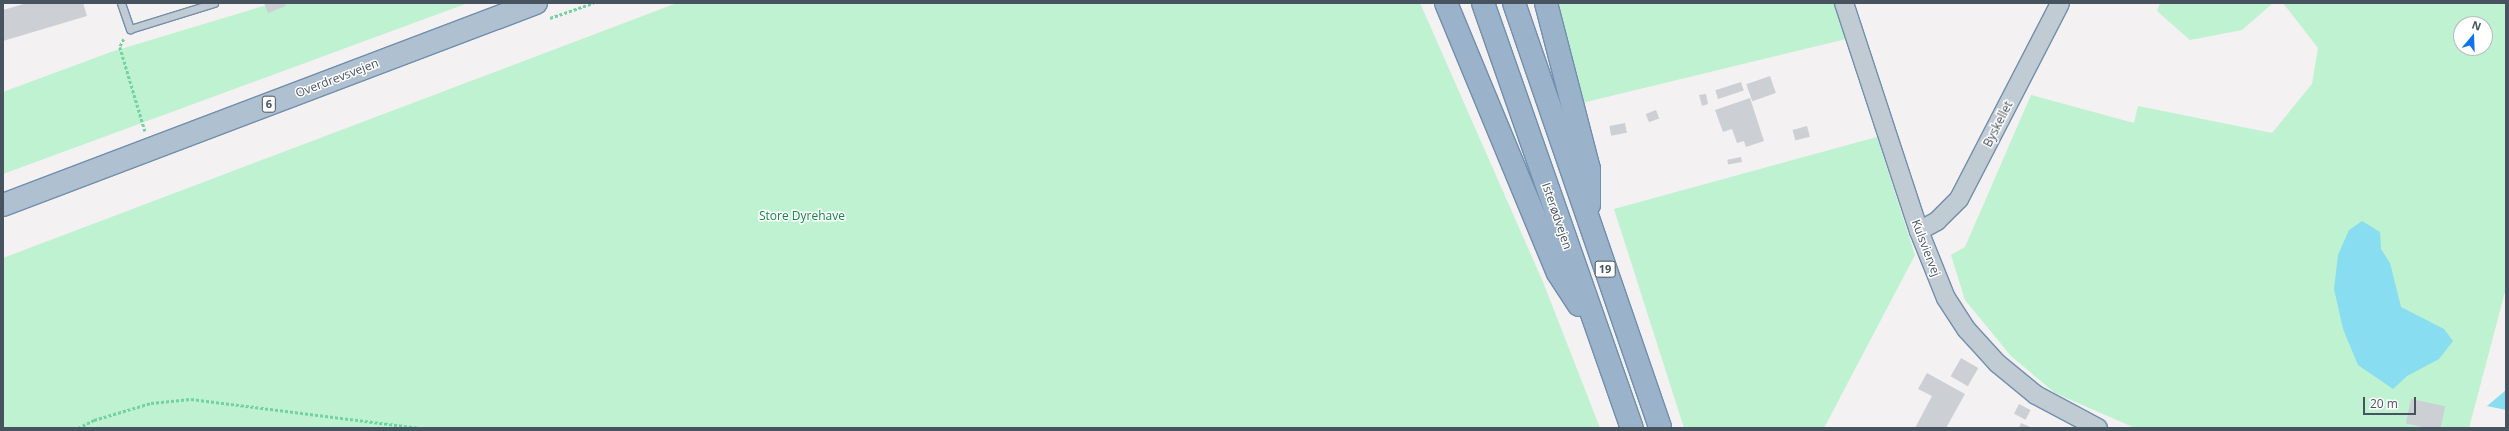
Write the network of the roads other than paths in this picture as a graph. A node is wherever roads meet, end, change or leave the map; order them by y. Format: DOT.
graph roads {
  1 [pos="121,3"];
  2 [pos="214,3"];
  3 [pos="536,3"];
  4 [pos="1446,3"];
  5 [pos="1483,3"];
  6 [pos="1514,3"];
  7 [pos="1546,3"];
  8 [pos="1844,3"];
  9 [pos="2060,3"];
  10 [pos="3,205"];
  11 [pos="1590,226"];
  12 [pos="1919,231"];
  13 [pos="1598,335"];
  14 [pos="1632,428"];
  15 [pos="1660,428"];
  16 [pos="2098,428"];
  1 -- 2 [label="lane"];
  3 -- 10 [label="main road, Overdrevsvejen / 6"];
  4 -- 13 [label="highway"];
  5 -- 13 [label="highway, Isterødvejen / 19"];
  6 -- 11 [label="highway, 19"];
  7 -- 11 [label="highway"];
  8 -- 12 [label="street, Kulsviervej"];
  9 -- 12 [label="street, Byskellet"];
  11 -- 15 [label="highway, 19"];
  12 -- 16 [label="street, Kulsviervej"];
  13 -- 14 [label="highway, Isterødvejen / 19"];
}
